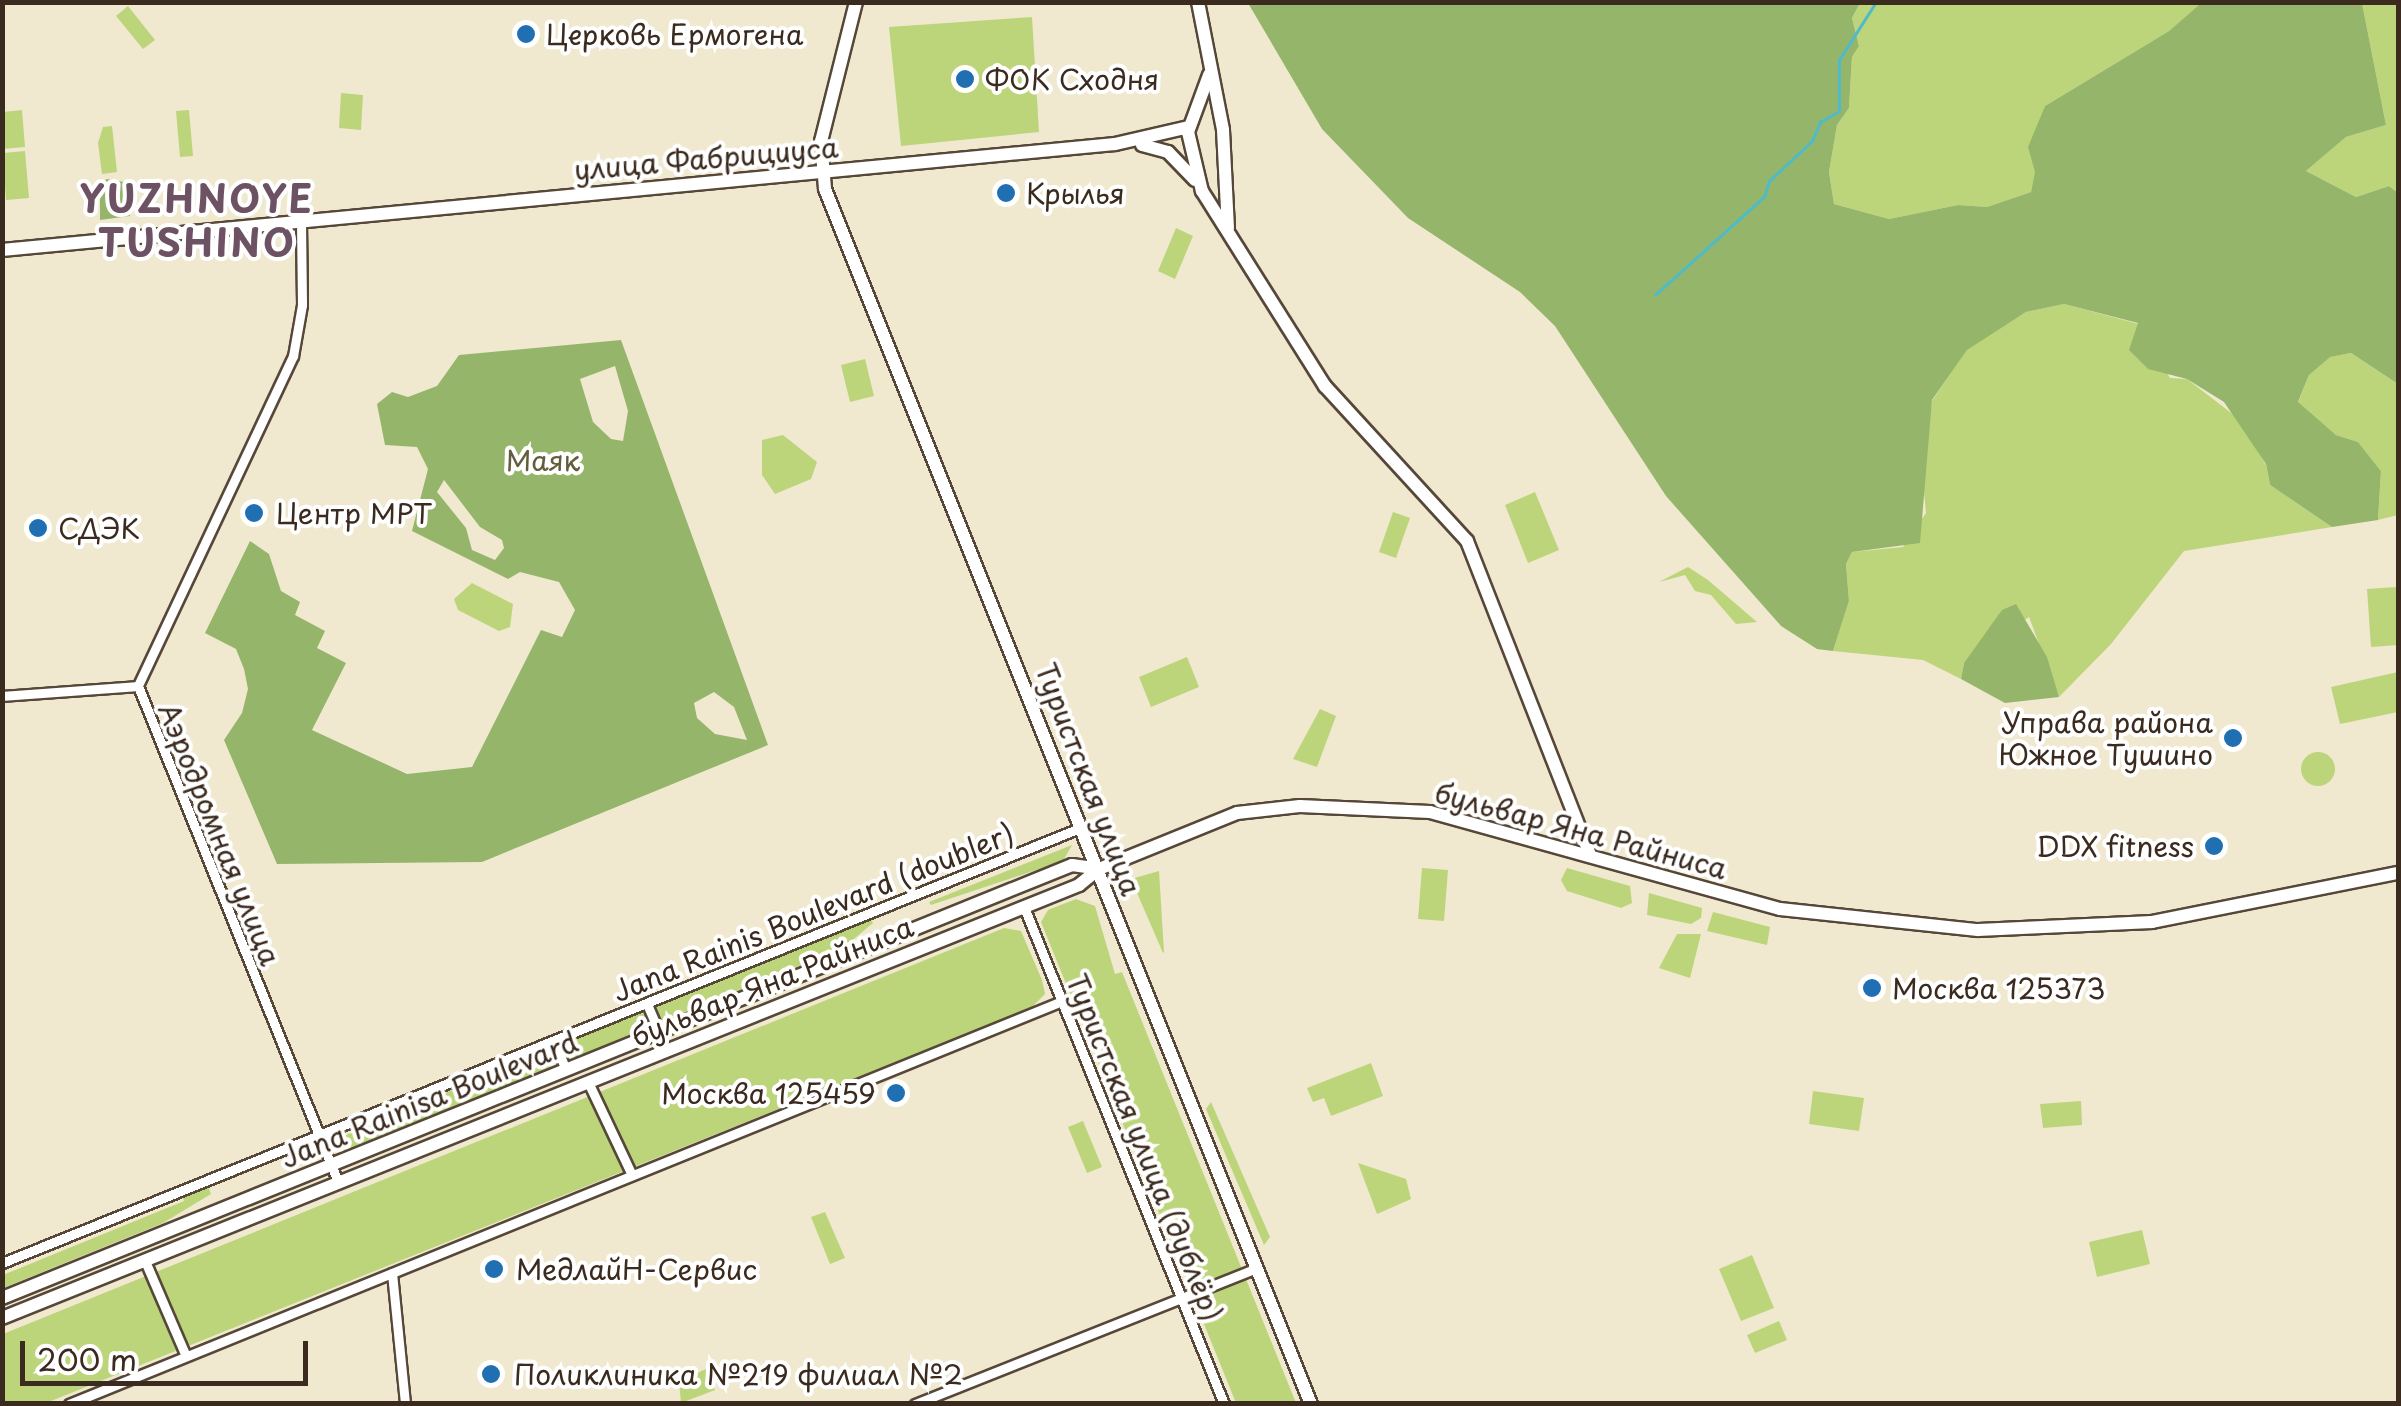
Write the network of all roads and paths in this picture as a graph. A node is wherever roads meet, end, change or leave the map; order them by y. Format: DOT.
graph roads {
  1 [pos="856,2"];
  2 [pos="1198,2"];
  3 [pos="1209,74"];
  4 [pos="1219,121"];
  5 [pos="1192,133"];
  6 [pos="1115,144"];
  7 [pos="1142,144"];
  8 [pos="1220,145"];
  9 [pos="821,172"];
  10 [pos="1202,191"];
  11 [pos="300,222"];
  12 [pos="1228,230"];
  13 [pos="2,250"];
  14 [pos="138,686"];
  15 [pos="2,696"];
  16 [pos="1084,826"];
  17 [pos="1590,855"];
  18 [pos="1098,868"];
  19 [pos="2398,873"];
  20 [pos="1024,906"];
  21 [pos="1062,1001"];
  22 [pos="647,1004"];
  23 [pos="659,1032"];
  24 [pos="554,1043"];
  25 [pos="566,1070"];
  26 [pos="588,1082"];
  27 [pos="318,1135"];
  28 [pos="331,1166"];
  29 [pos="632,1175"];
  30 [pos="338,1182"];
  31 [pos="145,1260"];
  32 [pos="2,1263"];
  33 [pos="1256,1268"];
  34 [pos="392,1272"];
  35 [pos="1182,1297"];
  36 [pos="2,1298"];
  37 [pos="2,1318"];
  38 [pos="186,1356"];
  39 [pos="69,1404"];
  40 [pos="405,1404"];
  41 [pos="915,1404"];
  42 [pos="1224,1404"];
  43 [pos="1311,1404"];
  1 -- 9 [label="main road"];
  2 -- 3 [label="main road"];
  3 -- 4 [label="main road"];
  3 -- 5 [label="main road"];
  4 -- 5 [label="main road"];
  4 -- 8 [label="main road"];
  5 -- 6 [label="main road, улица Фабрициуса"];
  5 -- 7 [label="main road, улица Фабрициуса"];
  5 -- 8 [label="main road"];
  5 -- 10 [label="main road"];
  6 -- 7 [label="main road, улица Фабрициуса"];
  6 -- 9 [label="main road, улица Фабрициуса"];
  7 -- 10 [label="main road"];
  8 -- 12 [label="main road"];
  9 -- 11 [label="main road, улица Фабрициуса"];
  9 -- 16 [label="main road, Туристская улица"];
  10 -- 12 [label="main road"];
  11 -- 13 [label="main road, улица Фабрициуса"];
  11 -- 14 [label="street, Аэродромная улица"];
  12 -- 17 [label="main road"];
  14 -- 15 [label="street"];
  14 -- 27 [label="street, Аэродромная улица"];
  16 -- 18 [label="main road, Туристская улица"];
  16 -- 22 [label="street, Jana Rainis Boulevard (doubler)"];
  17 -- 18 [label="main road, бульвар Яна Райниса"];
  17 -- 19 [label="main road, бульвар Яна Райниса"];
  18 -- 20 [label="main road, бульвар Яна Райниса"];
  18 -- 23 [label="main road, Jana Rainisa Boulevard"];
  18 -- 33 [label="main road, Туристская улица"];
  20 -- 21 [label="street, Туристская улица (дублёр)"];
  20 -- 26 [label="main road, бульвар Яна Райниса"];
  21 -- 29 [label="street"];
  21 -- 35 [label="street, Туристская улица (дублёр)"];
  22 -- 23 [label="street"];
  22 -- 24 [label="street, Jana Rainis Boulevard (doubler)"];
  23 -- 25 [label="main road, Jana Rainisa Boulevard"];
  24 -- 25 [label="street"];
  24 -- 27 [label="street, Jana Rainis Boulevard (doubler)"];
  25 -- 28 [label="main road, Jana Rainisa Boulevard"];
  26 -- 29 [label="street"];
  26 -- 30 [label="main road, бульвар Яна Райниса"];
  27 -- 28 [label="street, Аэродромная улица"];
  27 -- 32 [label="street, Jana Rainis Boulevard (doubler)"];
  28 -- 30 [label="street, Аэродромная улица"];
  28 -- 36 [label="main road, Jana Rainisa Boulevard"];
  29 -- 34 [label="street"];
  30 -- 31 [label="main road, бульвар Яна Райниса"];
  31 -- 37 [label="main road, бульвар Яна Райниса"];
  31 -- 38 [label="street"];
  33 -- 35 [label="street"];
  33 -- 43 [label="main road, Туристская улица"];
  34 -- 38 [label="street"];
  34 -- 40 [label="street"];
  35 -- 41 [label="street"];
  35 -- 42 [label="street, Туристская улица (дублёр)"];
  38 -- 39 [label="street"];
}
